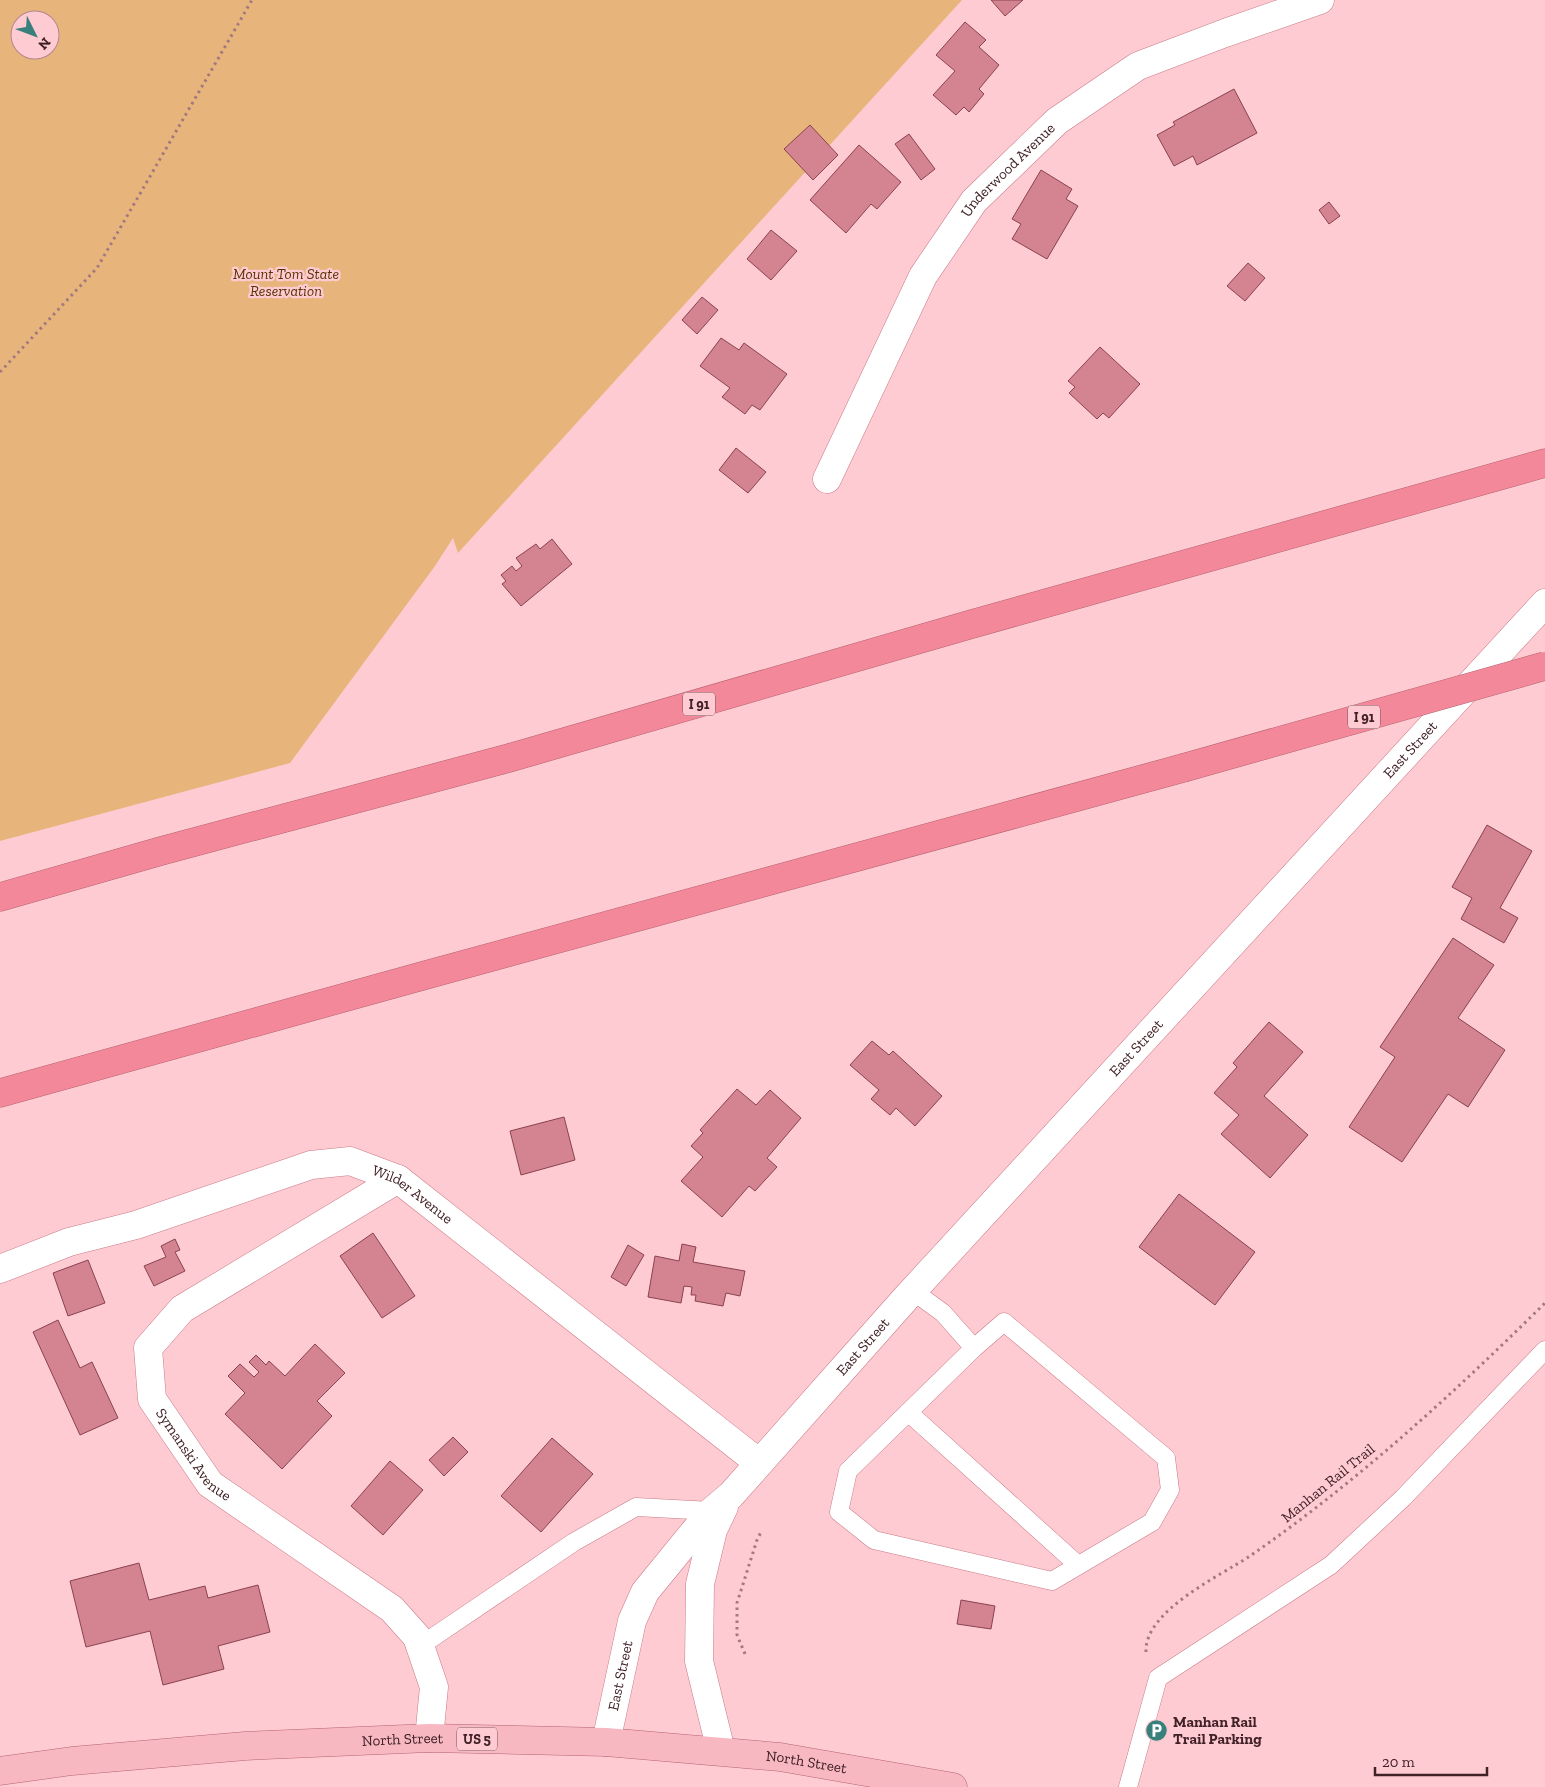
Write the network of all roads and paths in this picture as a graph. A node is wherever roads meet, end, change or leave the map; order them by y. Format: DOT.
graph roads {
  1 [pos="252,0"];
  2 [pos="1320,0"];
  3 [pos="0,372"];
  4 [pos="1545,463"];
  5 [pos="828,479"];
  6 [pos="1545,603"];
  7 [pos="1545,666"];
  8 [pos="0,897"];
  9 [pos="0,1093"];
  10 [pos="398,1179"];
  11 [pos="0,1270"];
  12 [pos="913,1291"];
  13 [pos="1545,1303"];
  14 [pos="974,1348"];
  15 [pos="1545,1350"];
  16 [pos="908,1412"];
  17 [pos="759,1462"];
  18 [pos="721,1503"];
  19 [pos="762,1530"];
  20 [pos="1078,1565"];
  21 [pos="420,1646"];
  22 [pos="745,1654"];
  23 [pos="1158,1678"];
  24 [pos="429,1738"];
  25 [pos="606,1742"];
  26 [pos="721,1752"];
  27 [pos="0,1771"];
  28 [pos="953,1787"];
  29 [pos="1128,1787"];
  1 -- 3 [label="path"];
  2 -- 5 [label="street, Underwood Avenue"];
  4 -- 8 [label="highway, I 91"];
  6 -- 12 [label="street, East Street"];
  7 -- 9 [label="highway, I 91, bridge"];
  10 -- 11 [label="street, Wilder Avenue"];
  10 -- 17 [label="street, Wilder Avenue"];
  10 -- 21 [label="street, Symanski Avenue"];
  12 -- 14 [label="lane"];
  12 -- 17 [label="street, East Street"];
  13 -- 23 [label="path, Manhan Rail Trail"];
  14 -- 16 [label="lane"];
  14 -- 20 [label="lane"];
  15 -- 23 [label="lane"];
  16 -- 20 [label="lane"];
  16 -- 20 [label="lane"];
  17 -- 18 [label="street, East Street"];
  18 -- 21 [label="lane"];
  18 -- 25 [label="street, East Street"];
  18 -- 26 [label="street, East Street"];
  19 -- 22 [label="path"];
  21 -- 24 [label="street, Symanski Avenue"];
  23 -- 29 [label="lane"];
  24 -- 25 [label="main road, North Street / US 5"];
  24 -- 27 [label="main road, North Street / US 5"];
  25 -- 26 [label="main road, North Street / US 5"];
  26 -- 28 [label="main road, North Street / US 5"];
}
